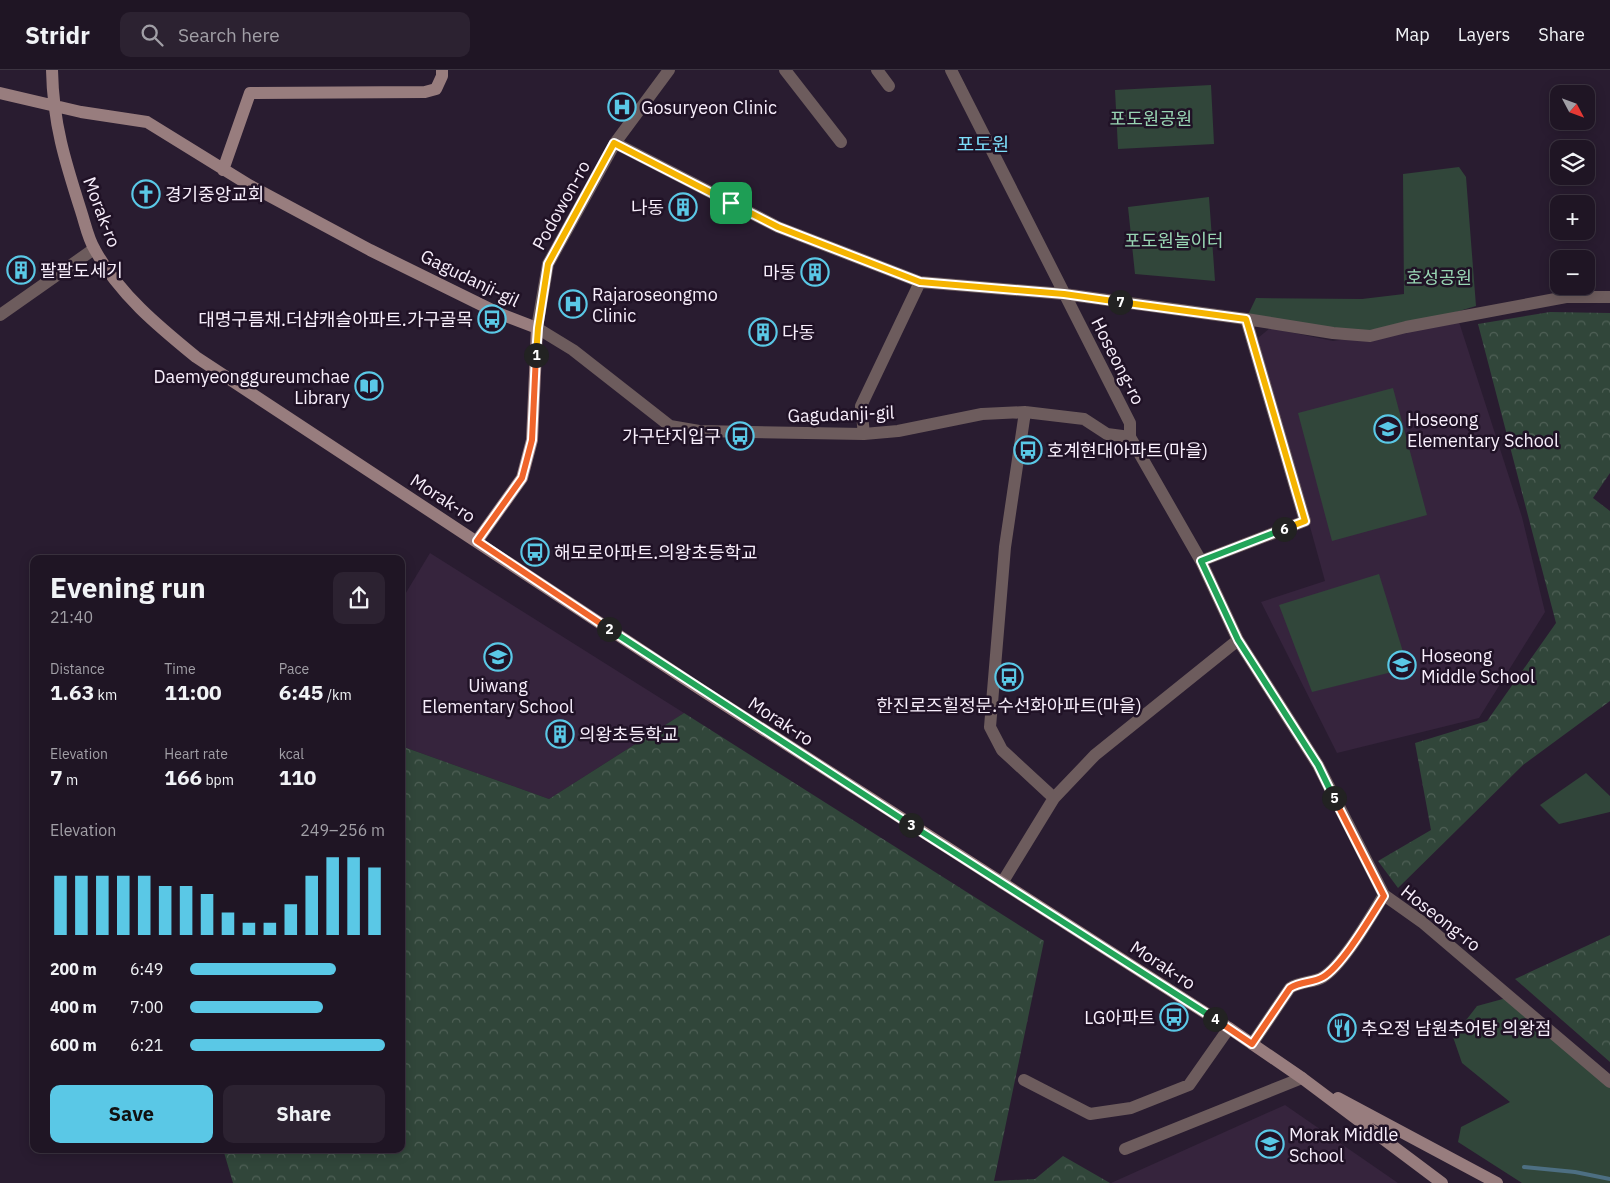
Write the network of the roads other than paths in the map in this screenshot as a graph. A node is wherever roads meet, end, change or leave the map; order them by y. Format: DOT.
graph roads {
  1 [pos="52,70"];
  2 [pos="442,70"];
  3 [pos="669,70"];
  4 [pos="785,70"];
  5 [pos="877,70"];
  6 [pos="950,70"];
  7 [pos="889,86"];
  8 [pos="0,93"];
  9 [pos="53,106"];
  10 [pos="841,142"];
  11 [pos="614,143"];
  12 [pos="223,170"];
  13 [pos="94,249"];
  14 [pos="920,282"];
  15 [pos="1064,294"];
  16 [pos="1610,297"];
  17 [pos="0,315"];
  18 [pos="1246,319"];
  19 [pos="538,328"];
  20 [pos="1025,412"];
  21 [pos="864,434"];
  22 [pos="1130,437"];
  23 [pos="477,541"];
  24 [pos="1201,561"];
  25 [pos="1238,640"];
  26 [pos="1054,798"];
  27 [pos="1002,883"];
  28 [pos="1384,896"];
  29 [pos="1229,1028"];
  30 [pos="1252,1044"];
  31 [pos="1302,1078"];
  32 [pos="1024,1080"];
  33 [pos="1610,1082"];
  34 [pos="1125,1150"];
  35 [pos="1442,1183"];
  36 [pos="1497,1183"];
  1 -- 9 [label="street, Morak-ro"];
  2 -- 12 [label="street"];
  3 -- 11 [label="street, Podowon-ro"];
  4 -- 10 [label="street"];
  5 -- 7 [label="street"];
  6 -- 15 [label="street, Hoseong-ro"];
  8 -- 9 [label="street, Gagudanji-gil"];
  9 -- 12 [label="street, Gagudanji-gil"];
  9 -- 13 [label="street, Morak-ro"];
  11 -- 14 [label="street"];
  11 -- 19 [label="street, Podowon-ro"];
  12 -- 19 [label="street, Gagudanji-gil"];
  13 -- 17 [label="street"];
  13 -- 23 [label="street, Morak-ro"];
  14 -- 15 [label="street"];
  14 -- 21 [label="street"];
  15 -- 18 [label="street"];
  15 -- 22 [label="street, Hoseong-ro"];
  16 -- 18 [label="street"];
  18 -- 24 [label="street"];
  19 -- 21 [label="street, Gagudanji-gil"];
  19 -- 23 [label="street, Podowon-ro"];
  20 -- 21 [label="street, Gagudanji-gil"];
  20 -- 22 [label="street, Gagudanji-gil"];
  20 -- 26 [label="street"];
  22 -- 24 [label="street, Hoseong-ro"];
  23 -- 27 [label="street, Morak-ro"];
  24 -- 25 [label="street, Hoseong-ro"];
  25 -- 26 [label="street"];
  25 -- 28 [label="street, Hoseong-ro"];
  26 -- 27 [label="street"];
  27 -- 29 [label="street, Morak-ro"];
  28 -- 30 [label="street"];
  28 -- 33 [label="street, Hoseong-ro"];
  29 -- 30 [label="street, Morak-ro"];
  29 -- 32 [label="street"];
  30 -- 31 [label="street, Morak-ro"];
  31 -- 34 [label="street"];
  31 -- 35 [label="street, Morak-ro"];
  31 -- 36 [label="street, Morak-ro"];
}
